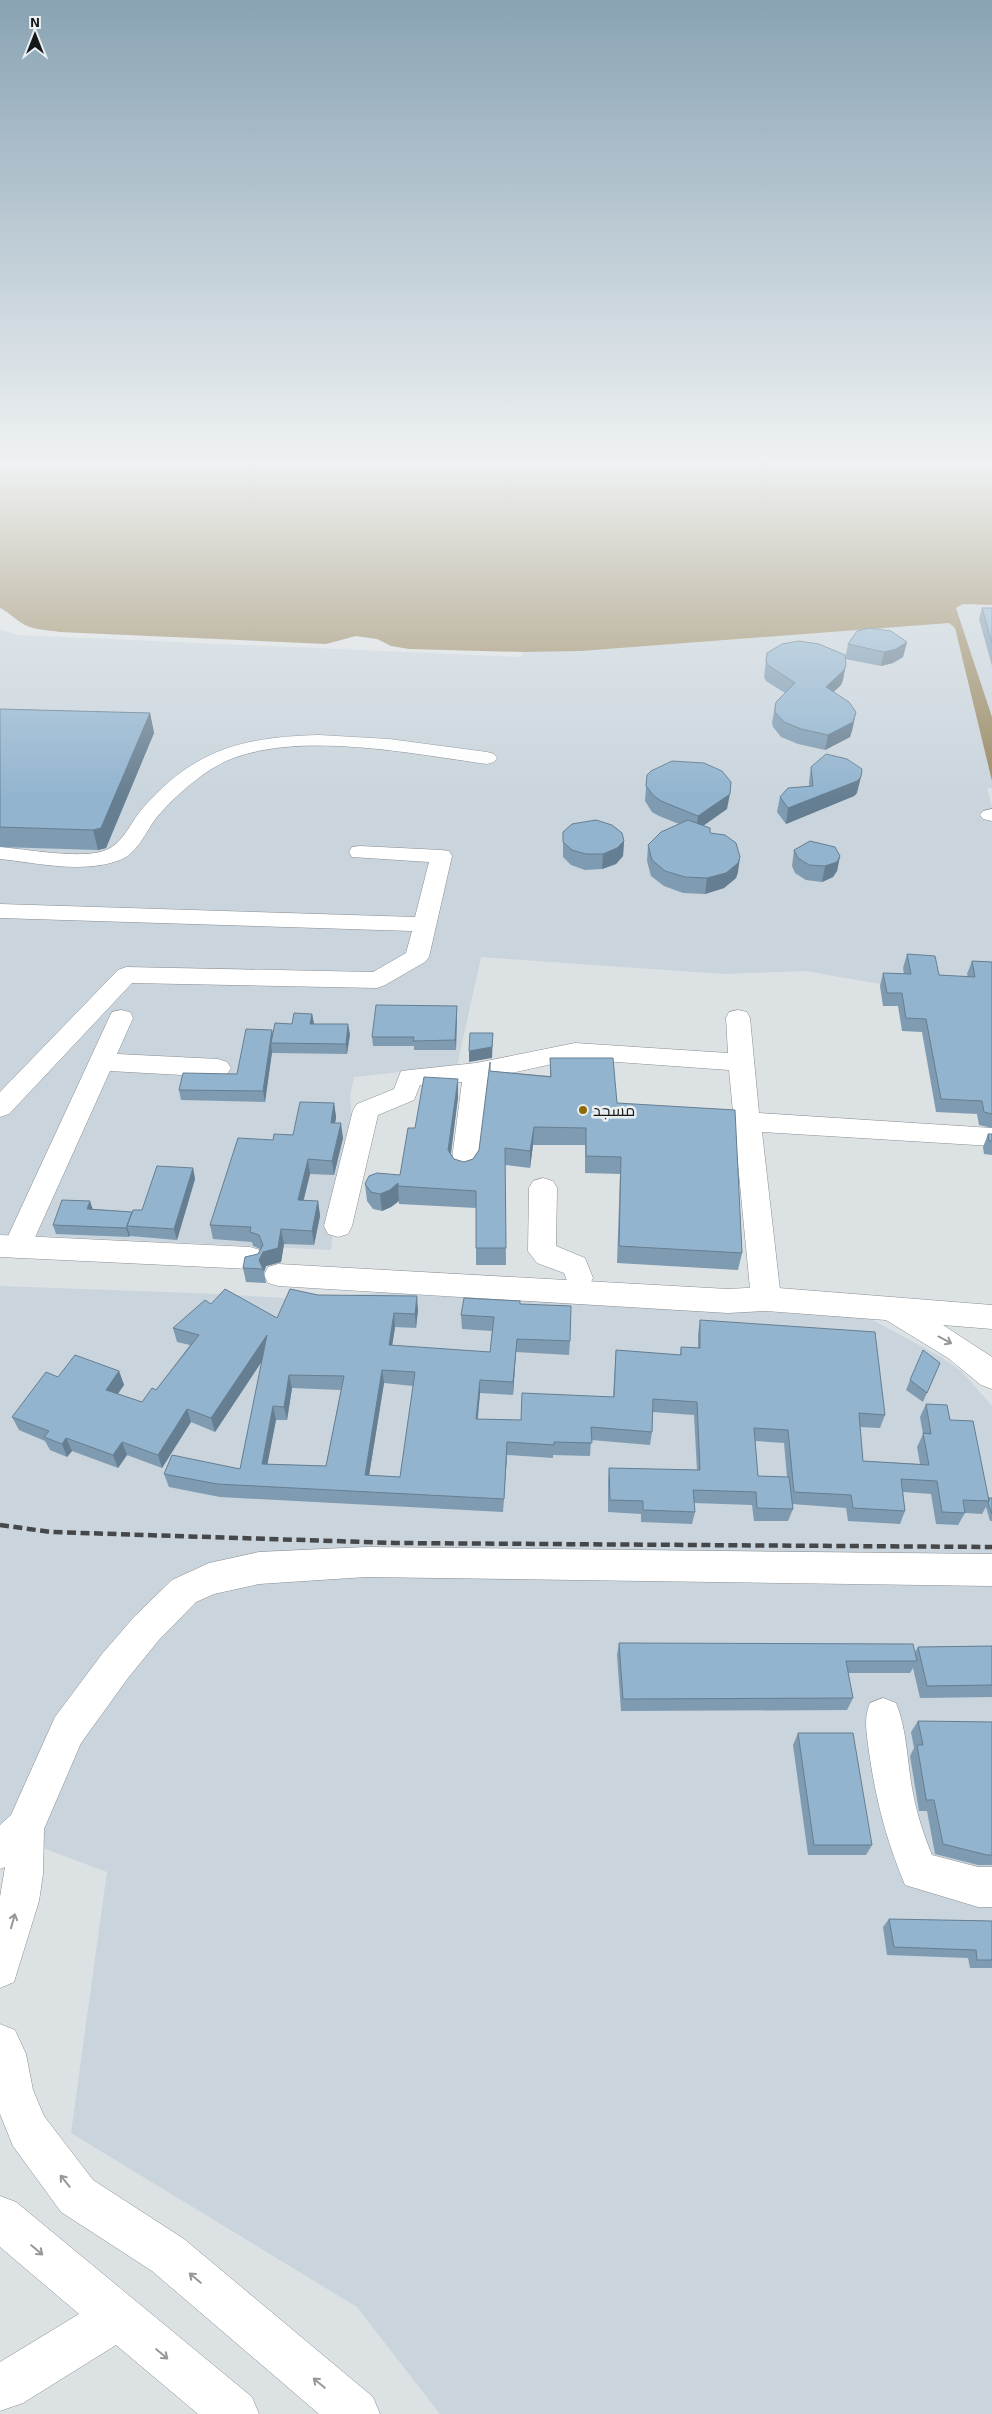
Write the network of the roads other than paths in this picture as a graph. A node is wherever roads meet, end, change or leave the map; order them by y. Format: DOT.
graph roads {
  1 [pos="487,758"];
  2 [pos="360,852"];
  3 [pos="0,853"];
  4 [pos="0,911"];
  5 [pos="425,924"];
  6 [pos="121,1018"];
  7 [pos="738,1018"];
  8 [pos="102,1062"];
  9 [pos="741,1062"];
  10 [pos="218,1068"];
  11 [pos="476,1072"];
  12 [pos="0,1108"];
  13 [pos="747,1122"];
  14 [pos="992,1137"];
  15 [pos="464,1167"];
  16 [pos="543,1188"];
  17 [pos="338,1226"];
  18 [pos="6,1253"];
  19 [pos="249,1266"];
  20 [pos="280,1267"];
  21 [pos="579,1278"];
  22 [pos="466,1279"];
  23 [pos="763,1299"];
  24 [pos="887,1309"];
  25 [pos="985,1317"];
  26 [pos="992,1366"];
  27 [pos="992,1376"];
  28 [pos="992,1570"];
  29 [pos="883,1716"];
  30 [pos="13,1840"];
  31 [pos="992,1886"];
  32 [pos="0,1968"];
  33 [pos="0,2045"];
  34 [pos="0,2218"];
  35 [pos="118,2317"];
  36 [pos="0,2386"];
  37 [pos="235,2414"];
  38 [pos="356,2414"];
  1 -- 3 [label="street"];
  2 -- 5 [label="street"];
  4 -- 5 [label="street"];
  5 -- 12 [label="street"];
  6 -- 8 [label="street"];
  7 -- 9 [label="street"];
  8 -- 10 [label="street"];
  8 -- 18 [label="street"];
  9 -- 11 [label="street"];
  9 -- 13 [label="street"];
  11 -- 15 [label="street"];
  11 -- 17 [label="street"];
  13 -- 14 [label="street"];
  13 -- 23 [label="street"];
  16 -- 21 [label="street"];
  18 -- 19 [label="street"];
  20 -- 22 [label="street"];
  21 -- 22 [label="street"];
  21 -- 23 [label="street"];
  22 -- 23 [label="street"];
  23 -- 24 [label="street"];
  24 -- 25 [label="street"];
  24 -- 27 [label="street, one-way"];
  25 -- 26 [label="street"];
  28 -- 30 [label="street"];
  29 -- 31 [label="street"];
  32 -- 30 [label="street, one-way"];
  38 -- 33 [label="street, one-way"];
  34 -- 35 [label="street, one-way"];
  35 -- 36 [label="street"];
  35 -- 37 [label="street, one-way"];
}
